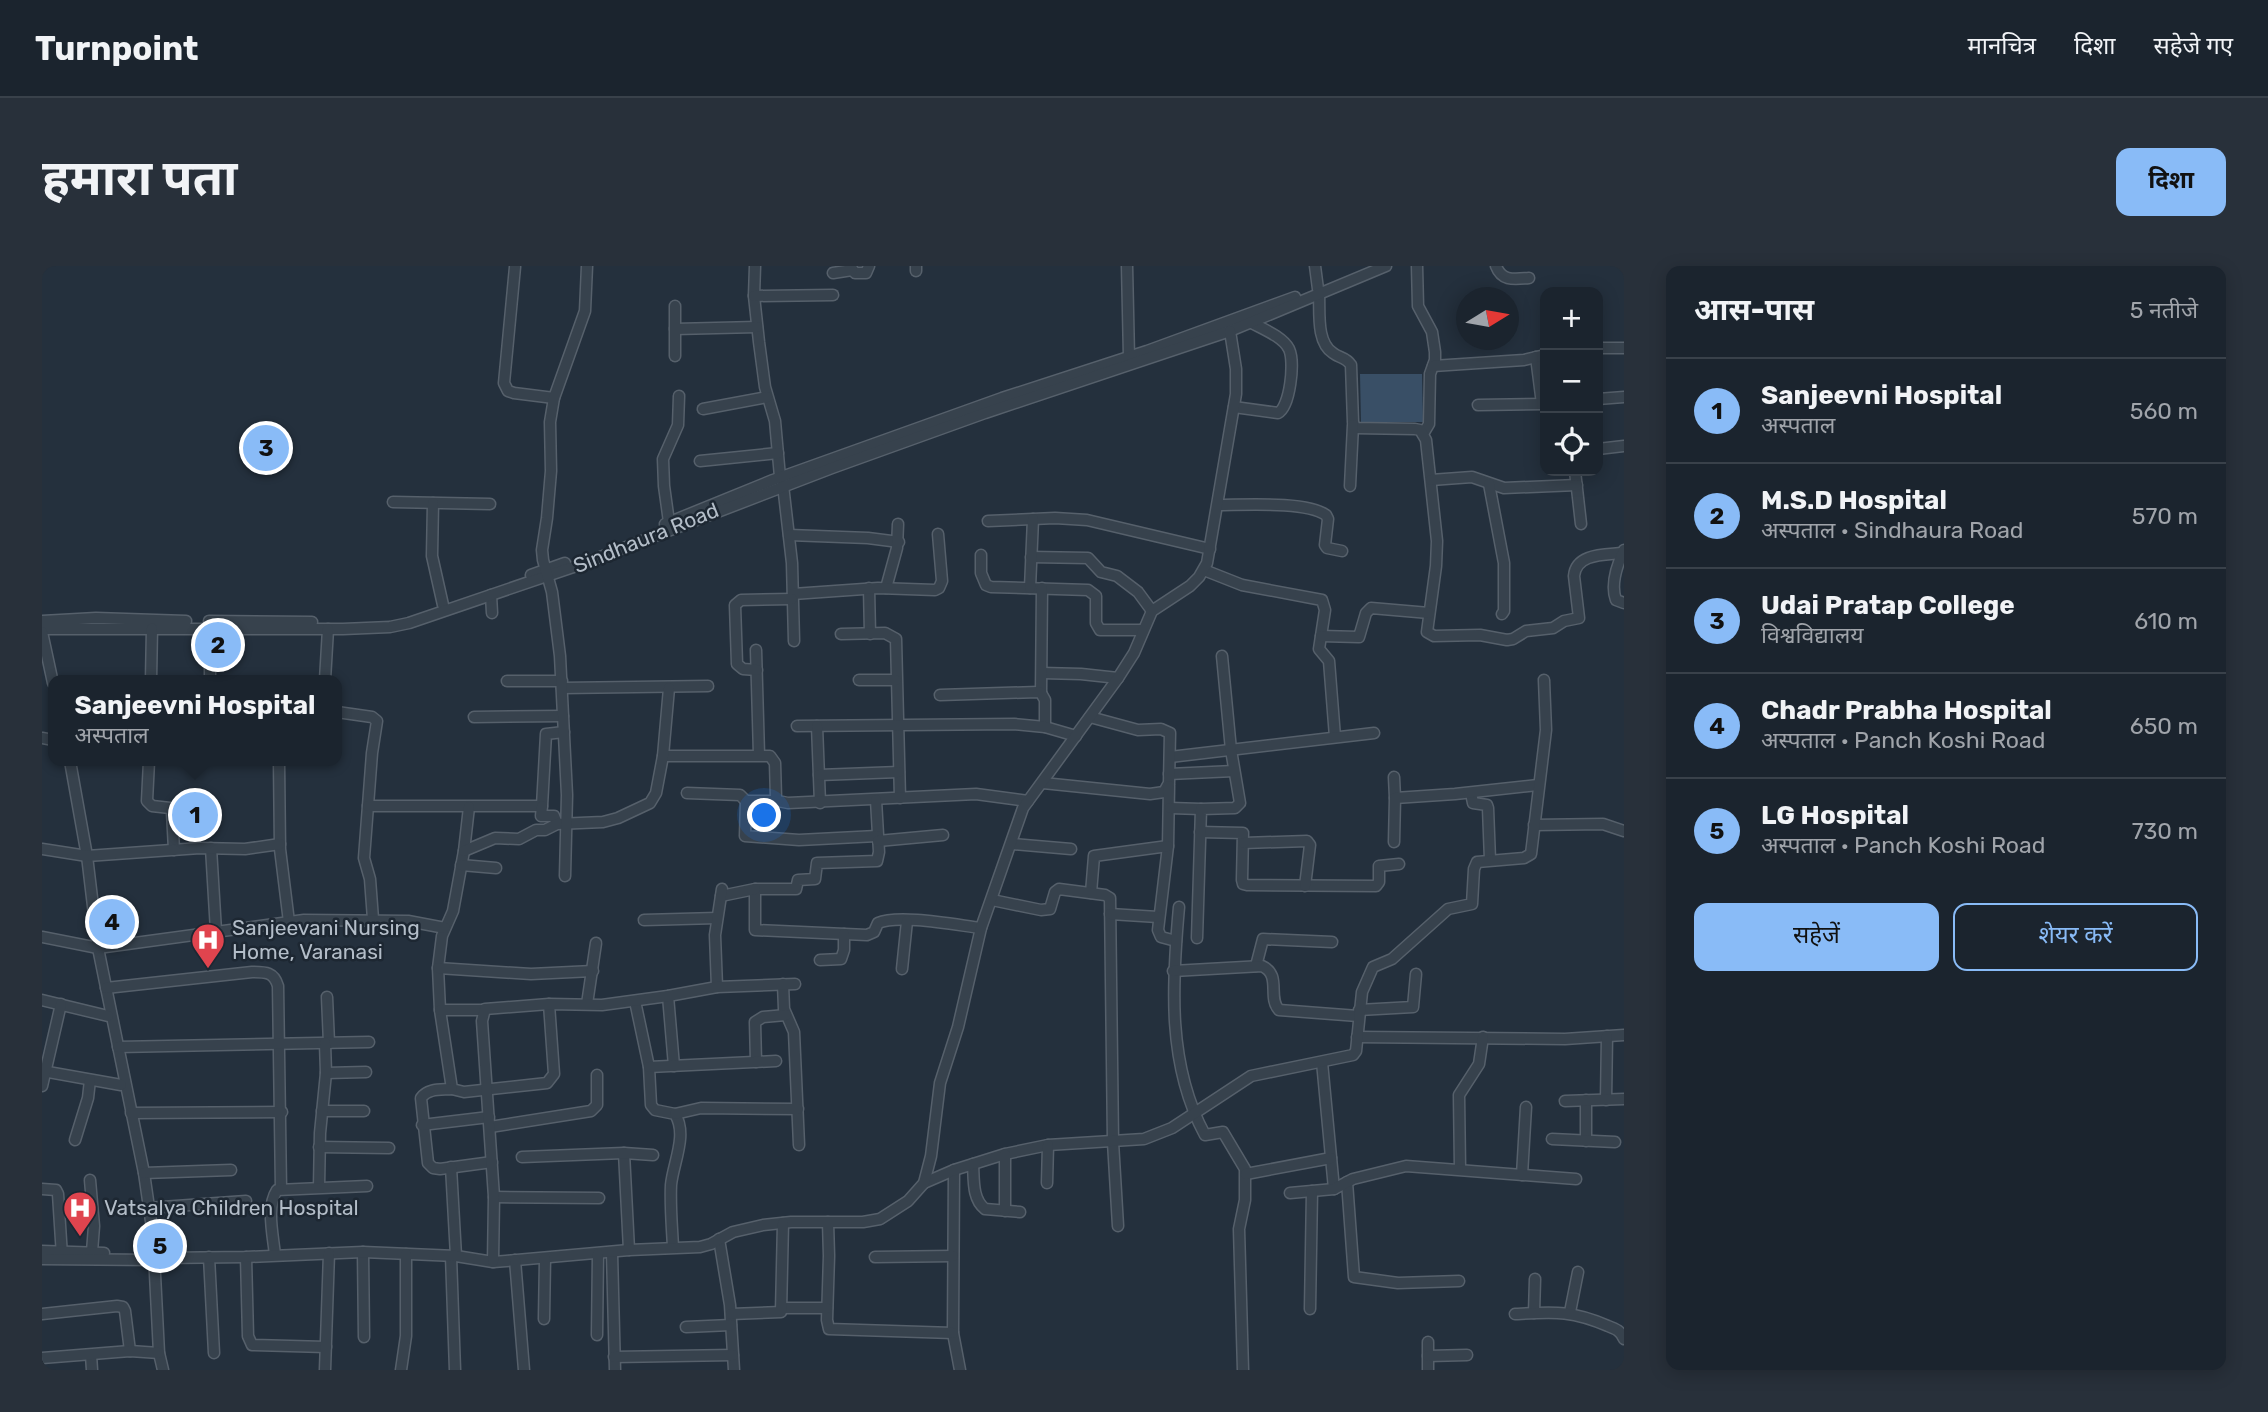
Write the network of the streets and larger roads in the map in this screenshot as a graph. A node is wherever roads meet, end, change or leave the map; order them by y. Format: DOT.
graph roads {
  1 [pos="587,266"];
  2 [pos="755,266"];
  3 [pos="869,266"];
  4 [pos="1127,266"];
  5 [pos="1315,266"];
  6 [pos="1369,266"];
  7 [pos="1386,266"];
  8 [pos="1417,266"];
  9 [pos="1496,266"];
  10 [pos="515,267"];
  11 [pos="851,268"];
  12 [pos="833,272"];
  13 [pos="1529,278"];
  14 [pos="1319,291"];
  15 [pos="833,295"];
  16 [pos="754,296"];
  17 [pos="675,306"];
  18 [pos="1252,323"];
  19 [pos="757,327"];
  20 [pos="675,329"];
  21 [pos="1230,331"];
  22 [pos="1603,348"];
  23 [pos="1624,348"];
  24 [pos="675,356"];
  25 [pos="1540,356"];
  26 [pos="1129,357"];
  27 [pos="1433,366"];
  28 [pos="679,396"];
  29 [pos="767,397"];
  30 [pos="1624,397"];
  31 [pos="554,398"];
  32 [pos="1603,399"];
  33 [pos="1540,404"];
  34 [pos="1478,405"];
  35 [pos="1234,407"];
  36 [pos="703,409"];
  37 [pos="1353,425"];
  38 [pos="1423,434"];
  39 [pos="1624,446"];
  40 [pos="1603,448"];
  41 [pos="778,453"];
  42 [pos="699,461"];
  43 [pos="1576,476"];
  44 [pos="1431,480"];
  45 [pos="782,481"];
  46 [pos="1489,484"];
  47 [pos="1577,485"];
  48 [pos="1350,486"];
  49 [pos="393,502"];
  50 [pos="433,503"];
  51 [pos="490,505"];
  52 [pos="1218,505"];
  53 [pos="1033,519"];
  54 [pos="988,521"];
  55 [pos="669,522"];
  56 [pos="898,524"];
  57 [pos="1581,524"];
  58 [pos="938,534"];
  59 [pos="789,535"];
  60 [pos="899,542"];
  61 [pos="1210,550"];
  62 [pos="1342,551"];
  63 [pos="1623,552"];
  64 [pos="981,555"];
  65 [pos="1031,557"];
  66 [pos="1203,570"];
  67 [pos="546,573"];
  68 [pos="869,588"];
  69 [pos="886,588"];
  70 [pos="1036,588"];
  71 [pos="491,595"];
  72 [pos="792,597"];
  73 [pos="1624,603"];
  74 [pos="443,605"];
  75 [pos="1152,611"];
  76 [pos="1429,613"];
  77 [pos="492,614"];
  78 [pos="1502,614"];
  79 [pos="42,621"];
  80 [pos="152,628"];
  81 [pos="209,628"];
  82 [pos="328,629"];
  83 [pos="42,630"];
  84 [pos="1143,630"];
  85 [pos="841,634"];
  86 [pos="870,634"];
  87 [pos="1321,636"];
  88 [pos="793,641"];
  89 [pos="756,650"];
  90 [pos="1222,656"];
  91 [pos="757,670"];
  92 [pos="1042,673"];
  93 [pos="52,675"];
  94 [pos="151,675"];
  95 [pos="210,675"];
  96 [pos="325,675"];
  97 [pos="1118,678"];
  98 [pos="859,680"];
  99 [pos="896,680"];
  100 [pos="1544,680"];
  101 [pos="507,681"];
  102 [pos="562,685"];
  103 [pos="708,686"];
  104 [pos="669,688"];
  105 [pos="1041,693"];
  106 [pos="940,695"];
  107 [pos="342,713"];
  108 [pos="563,716"];
  109 [pos="1090,716"];
  110 [pos="474,717"];
  111 [pos="897,724"];
  112 [pos="797,726"];
  113 [pos="817,726"];
  114 [pos="1045,727"];
  115 [pos="564,733"];
  116 [pos="1374,733"];
  117 [pos="1076,736"];
  118 [pos="1335,737"];
  119 [pos="1231,750"];
  120 [pos="759,755"];
  121 [pos="663,756"];
  122 [pos="1170,757"];
  123 [pos="71,766"];
  124 [pos="149,766"];
  125 [pos="279,766"];
  126 [pos="1234,771"];
  127 [pos="900,772"];
  128 [pos="819,775"];
  129 [pos="1394,777"];
  130 [pos="1169,778"];
  131 [pos="1043,783"];
  132 [pos="1538,785"];
  133 [pos="687,793"];
  134 [pos="1471,793"];
  135 [pos="900,798"];
  136 [pos="1395,798"];
  137 [pos="876,800"];
  138 [pos="746,801"];
  139 [pos="778,801"];
  140 [pos="1028,801"];
  141 [pos="820,803"];
  142 [pos="368,806"];
  143 [pos="542,806"];
  144 [pos="469,807"];
  145 [pos="1170,808"];
  146 [pos="1200,809"];
  147 [pos="562,824"];
  148 [pos="1534,825"];
  149 [pos="1624,831"];
  150 [pos="1200,832"];
  151 [pos="943,835"];
  152 [pos="819,839"];
  153 [pos="877,839"];
  154 [pos="1394,842"];
  155 [pos="1244,843"];
  156 [pos="280,844"];
  157 [pos="1012,844"];
  158 [pos="1168,846"];
  159 [pos="211,848"];
  160 [pos="42,849"];
  161 [pos="174,849"];
  162 [pos="1071,849"];
  163 [pos="464,851"];
  164 [pos="87,856"];
  165 [pos="1490,860"];
  166 [pos="818,863"];
  167 [pos="1399,864"];
  168 [pos="461,865"];
  169 [pos="496,868"];
  170 [pos="565,876"];
  171 [pos="1305,886"];
  172 [pos="755,888"];
  173 [pos="1091,893"];
  174 [pos="992,900"];
  175 [pos="1179,907"];
  176 [pos="1110,914"];
  177 [pos="717,918"];
  178 [pos="1158,918"];
  179 [pos="373,919"];
  180 [pos="644,920"];
  181 [pos="907,921"];
  182 [pos="289,922"];
  183 [pos="445,928"];
  184 [pos="981,928"];
  185 [pos="216,931"];
  186 [pos="844,934"];
  187 [pos="42,937"];
  188 [pos="1197,937"];
  189 [pos="1176,941"];
  190 [pos="1332,942"];
  191 [pos="596,943"];
  192 [pos="98,948"];
  193 [pos="820,960"];
  194 [pos="1256,966"];
  195 [pos="438,968"];
  196 [pos="902,969"];
  197 [pos="593,971"];
  198 [pos="1173,971"];
  199 [pos="1416,974"];
  200 [pos="783,984"];
  201 [pos="795,984"];
  202 [pos="717,986"];
  203 [pos="106,988"];
  204 [pos="668,996"];
  205 [pos="327,997"];
  206 [pos="42,1000"];
  207 [pos="635,1001"];
  208 [pos="61,1004"];
  209 [pos="549,1004"];
  210 [pos="587,1004"];
  211 [pos="108,1010"];
  212 [pos="440,1010"];
  213 [pos="483,1010"];
  214 [pos="1358,1013"];
  215 [pos="786,1015"];
  216 [pos="1624,1035"];
  217 [pos="1607,1036"];
  218 [pos="1357,1037"];
  219 [pos="1483,1037"];
  220 [pos="369,1042"];
  221 [pos="327,1043"];
  222 [pos="281,1044"];
  223 [pos="118,1047"];
  224 [pos="756,1062"];
  225 [pos="776,1062"];
  226 [pos="1322,1062"];
  227 [pos="674,1066"];
  228 [pos="649,1067"];
  229 [pos="44,1071"];
  230 [pos="366,1072"];
  231 [pos="326,1073"];
  232 [pos="597,1075"];
  233 [pos="90,1080"];
  234 [pos="121,1085"];
  235 [pos="42,1086"];
  236 [pos="486,1088"];
  237 [pos="453,1089"];
  238 [pos="1624,1099"];
  239 [pos="1586,1100"];
  240 [pos="1606,1100"];
  241 [pos="1565,1101"];
  242 [pos="1526,1107"];
  243 [pos="798,1109"];
  244 [pos="322,1111"];
  245 [pos="364,1111"];
  246 [pos="282,1112"];
  247 [pos="131,1113"];
  248 [pos="675,1114"];
  249 [pos="1194,1115"];
  250 [pos="490,1122"];
  251 [pos="422,1125"];
  252 [pos="1552,1139"];
  253 [pos="75,1140"];
  254 [pos="1586,1141"];
  255 [pos="1113,1142"];
  256 [pos="1615,1142"];
  257 [pos="799,1145"];
  258 [pos="1048,1145"];
  259 [pos="319,1147"];
  260 [pos="389,1148"];
  261 [pos="624,1153"];
  262 [pos="1006,1154"];
  263 [pos="653,1155"];
  264 [pos="522,1157"];
  265 [pos="1331,1158"];
  266 [pos="492,1162"];
  267 [pos="973,1164"];
  268 [pos="451,1167"];
  269 [pos="1460,1169"];
  270 [pos="231,1170"];
  271 [pos="954,1170"];
  272 [pos="144,1173"];
  273 [pos="1246,1174"];
  274 [pos="1522,1175"];
  275 [pos="1576,1179"];
  276 [pos="90,1180"];
  277 [pos="1347,1182"];
  278 [pos="924,1183"];
  279 [pos="1047,1183"];
  280 [pos="144,1185"];
  281 [pos="368,1186"];
  282 [pos="319,1188"];
  283 [pos="42,1189"];
  284 [pos="281,1189"];
  285 [pos="1334,1189"];
  286 [pos="1312,1191"];
  287 [pos="1290,1193"];
  288 [pos="494,1197"];
  289 [pos="599,1198"];
  290 [pos="246,1201"];
  291 [pos="148,1208"];
  292 [pos="1005,1211"];
  293 [pos="1020,1212"];
  294 [pos="828,1222"];
  295 [pos="783,1223"];
  296 [pos="1118,1226"];
  297 [pos="719,1239"];
  298 [pos="673,1247"];
  299 [pos="629,1250"];
  300 [pos="42,1251"];
  301 [pos="92,1252"];
  302 [pos="363,1252"];
  303 [pos="329,1253"];
  304 [pos="612,1253"];
  305 [pos="406,1254"];
  306 [pos="598,1254"];
  307 [pos="62,1255"];
  308 [pos="275,1255"];
  309 [pos="454,1256"];
  310 [pos="953,1256"];
  311 [pos="209,1257"];
  312 [pos="246,1257"];
  313 [pos="875,1257"];
  314 [pos="156,1258"];
  315 [pos="545,1258"];
  316 [pos="42,1259"];
  317 [pos="516,1260"];
  318 [pos="493,1262"];
  319 [pos="1578,1272"];
  320 [pos="1535,1279"];
  321 [pos="1459,1281"];
  322 [pos="782,1308"];
  323 [pos="827,1308"];
  324 [pos="1310,1309"];
  325 [pos="1570,1312"];
  326 [pos="1534,1313"];
  327 [pos="42,1314"];
  328 [pos="1515,1314"];
  329 [pos="731,1319"];
  330 [pos="544,1320"];
  331 [pos="686,1327"];
  332 [pos="953,1332"];
  333 [pos="597,1335"];
  334 [pos="364,1337"];
  335 [pos="1624,1339"];
  336 [pos="1428,1342"];
  337 [pos="326,1347"];
  338 [pos="130,1352"];
  339 [pos="214,1353"];
  340 [pos="91,1355"];
  341 [pos="159,1355"];
  342 [pos="733,1355"];
  343 [pos="1467,1355"];
  344 [pos="1428,1356"];
  345 [pos="614,1357"];
  346 [pos="42,1358"];
  347 [pos="93,1370"];
  348 [pos="161,1370"];
  349 [pos="325,1370"];
  350 [pos="401,1370"];
  351 [pos="455,1370"];
  352 [pos="524,1370"];
  353 [pos="615,1370"];
  354 [pos="734,1370"];
  355 [pos="960,1370"];
  356 [pos="1243,1370"];
  357 [pos="1428,1370"];
  1 -- 31 [label="street"];
  2 -- 16 [label="street"];
  3 -- 11 [label="street"];
  4 -- 26 [label="street"];
  5 -- 14 [label="street"];
  6 -- 14 [label="street"];
  7 -- 14 [label="street"];
  8 -- 27 [label="street"];
  9 -- 13 [label="street"];
  10 -- 31 [label="street"];
  11 -- 12 [label="street"];
  14 -- 18 [label="street, Sindhaura Road"];
  14 -- 26 [label="street"];
  14 -- 37 [label="street"];
  15 -- 16 [label="street"];
  16 -- 19 [label="street"];
  17 -- 20 [label="street"];
  18 -- 21 [label="street, Sindhaura Road"];
  18 -- 35 [label="street"];
  19 -- 20 [label="street"];
  19 -- 29 [label="street"];
  20 -- 24 [label="street"];
  21 -- 35 [label="street"];
  21 -- 45 [label="street, Sindhaura Road"];
  22 -- 23 [label="street"];
  25 -- 27 [label="street"];
  26 -- 45 [label="street"];
  27 -- 38 [label="street"];
  28 -- 55 [label="street"];
  29 -- 36 [label="street"];
  29 -- 41 [label="street"];
  30 -- 32 [label="street"];
  31 -- 67 [label="street"];
  33 -- 34 [label="street"];
  35 -- 52 [label="street"];
  37 -- 38 [label="street"];
  37 -- 48 [label="street"];
  38 -- 44 [label="street"];
  39 -- 40 [label="street"];
  41 -- 42 [label="street"];
  41 -- 45 [label="street"];
  43 -- 47 [label="street"];
  44 -- 46 [label="street"];
  44 -- 76 [label="street"];
  45 -- 55 [label="street"];
  45 -- 59 [label="street"];
  45 -- 67 [label="street, Sindhaura Road"];
  46 -- 47 [label="street"];
  46 -- 78 [label="street"];
  47 -- 57 [label="street"];
  49 -- 50 [label="street"];
  50 -- 51 [label="street"];
  50 -- 74 [label="street"];
  52 -- 61 [label="street"];
  52 -- 62 [label="street"];
  53 -- 54 [label="street"];
  53 -- 61 [label="street"];
  53 -- 65 [label="street"];
  55 -- 67 [label="street"];
  56 -- 60 [label="street"];
  58 -- 69 [label="street"];
  59 -- 60 [label="street"];
  59 -- 72 [label="street"];
  60 -- 69 [label="street"];
  61 -- 66 [label="street"];
  63 -- 73 [label="street"];
  63 -- 76 [label="street"];
  64 -- 70 [label="street"];
  65 -- 70 [label="street"];
  65 -- 75 [label="street"];
  66 -- 75 [label="street"];
  66 -- 87 [label="street"];
  67 -- 71 [label="street, Sindhaura Road"];
  67 -- 74 [label="street"];
  67 -- 102 [label="street"];
  68 -- 69 [label="street"];
  68 -- 72 [label="street"];
  68 -- 86 [label="street"];
  70 -- 84 [label="street"];
  70 -- 92 [label="street"];
  71 -- 77 [label="street"];
  71 -- 82 [label="street, Sindhaura Road"];
  72 -- 88 [label="street"];
  72 -- 91 [label="street"];
  74 -- 79 [label="street"];
  75 -- 84 [label="street"];
  76 -- 87 [label="street"];
  80 -- 81 [label="street, Sindhaura Road"];
  80 -- 83 [label="street, Sindhaura Road"];
  80 -- 94 [label="street"];
  81 -- 82 [label="street, Sindhaura Road"];
  81 -- 95 [label="street"];
  82 -- 96 [label="street"];
  83 -- 93 [label="street"];
  84 -- 97 [label="street"];
  85 -- 86 [label="street"];
  86 -- 99 [label="street"];
  87 -- 118 [label="street"];
  89 -- 91 [label="street"];
  90 -- 119 [label="street"];
  91 -- 120 [label="street"];
  92 -- 97 [label="street"];
  92 -- 105 [label="street"];
  97 -- 109 [label="street"];
  98 -- 99 [label="street"];
  99 -- 111 [label="street"];
  100 -- 132 [label="street"];
  101 -- 102 [label="street"];
  102 -- 104 [label="street"];
  102 -- 108 [label="street"];
  103 -- 104 [label="street"];
  104 -- 121 [label="street"];
  105 -- 106 [label="street"];
  105 -- 114 [label="street"];
  107 -- 142 [label="street"];
  108 -- 110 [label="street"];
  108 -- 115 [label="street"];
  109 -- 117 [label="street"];
  109 -- 122 [label="street"];
  111 -- 113 [label="street"];
  111 -- 114 [label="street"];
  111 -- 127 [label="street"];
  112 -- 113 [label="street"];
  113 -- 128 [label="street"];
  114 -- 117 [label="street"];
  115 -- 143 [label="street"];
  115 -- 147 [label="street"];
  116 -- 118 [label="street"];
  117 -- 131 [label="street"];
  118 -- 119 [label="street"];
  119 -- 122 [label="street"];
  119 -- 126 [label="street"];
  120 -- 121 [label="street"];
  120 -- 139 [label="street"];
  121 -- 147 [label="street"];
  122 -- 130 [label="street"];
  123 -- 164 [label="street"];
  124 -- 161 [label="street"];
  125 -- 156 [label="street"];
  126 -- 130 [label="street"];
  126 -- 146 [label="street"];
  127 -- 128 [label="street"];
  127 -- 135 [label="street"];
  128 -- 141 [label="street"];
  129 -- 136 [label="street"];
  130 -- 131 [label="street"];
  130 -- 145 [label="street"];
  131 -- 140 [label="street"];
  132 -- 134 [label="street"];
  132 -- 148 [label="street"];
  133 -- 138 [label="street"];
  134 -- 136 [label="street"];
  134 -- 165 [label="street"];
  135 -- 137 [label="street"];
  135 -- 140 [label="street"];
  136 -- 154 [label="street"];
  137 -- 141 [label="street"];
  137 -- 153 [label="street"];
  138 -- 139 [label="street"];
  138 -- 152 [label="street"];
  139 -- 141 [label="street"];
  140 -- 157 [label="street"];
  142 -- 144 [label="street"];
  142 -- 179 [label="street"];
  143 -- 144 [label="street"];
  143 -- 147 [label="street"];
  144 -- 163 [label="street"];
  145 -- 146 [label="street"];
  145 -- 158 [label="street"];
  146 -- 150 [label="street"];
  147 -- 163 [label="street"];
  147 -- 170 [label="street"];
  148 -- 149 [label="street"];
  148 -- 165 [label="street"];
  150 -- 155 [label="street"];
  150 -- 188 [label="street"];
  151 -- 153 [label="street"];
  152 -- 153 [label="street"];
  152 -- 166 [label="street"];
  153 -- 166 [label="street"];
  155 -- 171 [label="street"];
  155 -- 171 [label="street"];
  156 -- 159 [label="street"];
  156 -- 182 [label="street"];
  157 -- 162 [label="street"];
  157 -- 174 [label="street"];
  158 -- 173 [label="street"];
  158 -- 178 [label="street"];
  159 -- 161 [label="street"];
  159 -- 185 [label="street"];
  160 -- 164 [label="street"];
  161 -- 164 [label="street"];
  163 -- 168 [label="street"];
  164 -- 192 [label="street"];
  165 -- 214 [label="street"];
  166 -- 172 [label="street"];
  167 -- 171 [label="street"];
  168 -- 169 [label="street"];
  168 -- 183 [label="street"];
  172 -- 177 [label="street"];
  172 -- 186 [label="street"];
  173 -- 174 [label="street"];
  173 -- 176 [label="street"];
  174 -- 184 [label="street"];
  175 -- 189 [label="street"];
  176 -- 178 [label="street"];
  176 -- 255 [label="street"];
  177 -- 180 [label="street"];
  177 -- 202 [label="street"];
  178 -- 189 [label="street"];
  179 -- 182 [label="street"];
  179 -- 183 [label="street"];
  181 -- 184 [label="street"];
  181 -- 186 [label="street"];
  181 -- 196 [label="street"];
  182 -- 185 [label="street"];
  183 -- 195 [label="street"];
  184 -- 278 [label="street"];
  185 -- 192 [label="street"];
  186 -- 193 [label="street"];
  187 -- 192 [label="street"];
  189 -- 198 [label="street"];
  190 -- 194 [label="street"];
  191 -- 197 [label="street"];
  192 -- 203 [label="street"];
  194 -- 198 [label="street"];
  194 -- 214 [label="street"];
  195 -- 197 [label="street"];
  195 -- 212 [label="street"];
  197 -- 210 [label="street"];
  198 -- 249 [label="street"];
  199 -- 214 [label="street"];
  200 -- 201 [label="street"];
  200 -- 202 [label="street"];
  200 -- 215 [label="street"];
  202 -- 204 [label="street"];
  203 -- 211 [label="street"];
  203 -- 222 [label="street"];
  204 -- 207 [label="street"];
  204 -- 227 [label="street"];
  205 -- 221 [label="street"];
  206 -- 208 [label="street"];
  207 -- 210 [label="street"];
  207 -- 228 [label="street"];
  208 -- 211 [label="street"];
  208 -- 229 [label="street"];
  209 -- 210 [label="street"];
  209 -- 213 [label="street"];
  209 -- 236 [label="street"];
  211 -- 223 [label="street"];
  211 -- 234 [label="street"];
  212 -- 213 [label="street"];
  212 -- 237 [label="street"];
  213 -- 236 [label="street"];
  214 -- 218 [label="street"];
  215 -- 224 [label="street"];
  215 -- 243 [label="street"];
  216 -- 217 [label="street"];
  217 -- 219 [label="street"];
  217 -- 240 [label="street"];
  218 -- 219 [label="street"];
  218 -- 226 [label="street"];
  219 -- 269 [label="street"];
  220 -- 221 [label="street"];
  221 -- 222 [label="street"];
  221 -- 231 [label="street"];
  222 -- 223 [label="street"];
  222 -- 246 [label="street"];
  223 -- 247 [label="street"];
  224 -- 225 [label="street"];
  224 -- 227 [label="street"];
  226 -- 249 [label="street"];
  226 -- 265 [label="street"];
  227 -- 228 [label="street"];
  228 -- 248 [label="street"];
  229 -- 233 [label="street"];
  229 -- 235 [label="street"];
  230 -- 231 [label="street"];
  231 -- 244 [label="street"];
  232 -- 250 [label="street"];
  233 -- 234 [label="street"];
  233 -- 253 [label="street"];
  234 -- 280 [label="street"];
  236 -- 237 [label="street"];
  236 -- 250 [label="street"];
  237 -- 251 [label="street"];
  238 -- 240 [label="street"];
  239 -- 240 [label="street"];
  239 -- 241 [label="street"];
  239 -- 254 [label="street"];
  242 -- 274 [label="street"];
  243 -- 248 [label="street"];
  243 -- 257 [label="street"];
  244 -- 245 [label="street"];
  244 -- 259 [label="street"];
  246 -- 247 [label="street"];
  246 -- 284 [label="street"];
  247 -- 272 [label="street"];
  248 -- 298 [label="street"];
  249 -- 255 [label="street"];
  249 -- 273 [label="street"];
  250 -- 251 [label="street"];
  250 -- 266 [label="street"];
  251 -- 268 [label="street"];
  252 -- 254 [label="street"];
  254 -- 256 [label="street"];
  255 -- 258 [label="street"];
  255 -- 296 [label="street"];
  258 -- 262 [label="street"];
  258 -- 279 [label="street"];
  259 -- 260 [label="street"];
  259 -- 282 [label="street"];
  261 -- 263 [label="street"];
  261 -- 264 [label="street"];
  261 -- 299 [label="street"];
  262 -- 267 [label="street"];
  262 -- 292 [label="street"];
  265 -- 273 [label="street"];
  265 -- 285 [label="street"];
  266 -- 268 [label="street"];
  266 -- 288 [label="street"];
  267 -- 271 [label="street"];
  267 -- 292 [label="street"];
  268 -- 309 [label="street"];
  269 -- 274 [label="street"];
  269 -- 277 [label="street"];
  270 -- 272 [label="street"];
  271 -- 278 [label="street"];
  271 -- 310 [label="street"];
  272 -- 280 [label="street"];
  273 -- 356 [label="street"];
  274 -- 275 [label="street"];
  276 -- 301 [label="street"];
  277 -- 285 [label="street"];
  277 -- 321 [label="street"];
  278 -- 294 [label="street"];
  280 -- 291 [label="street"];
  281 -- 282 [label="street"];
  282 -- 284 [label="street"];
  283 -- 307 [label="street"];
  284 -- 308 [label="street"];
  285 -- 286 [label="street"];
  286 -- 287 [label="street"];
  286 -- 324 [label="street"];
  288 -- 289 [label="street"];
  288 -- 318 [label="street"];
  290 -- 291 [label="street"];
  291 -- 314 [label="street"];
  292 -- 293 [label="street"];
  294 -- 295 [label="street"];
  294 -- 323 [label="street"];
  295 -- 297 [label="street"];
  295 -- 322 [label="street"];
  297 -- 298 [label="street"];
  297 -- 329 [label="street"];
  298 -- 299 [label="street"];
  299 -- 304 [label="street"];
  300 -- 307 [label="street"];
  301 -- 307 [label="street"];
  301 -- 314 [label="street"];
  302 -- 303 [label="street"];
  302 -- 305 [label="street"];
  302 -- 334 [label="street"];
  303 -- 308 [label="street"];
  303 -- 337 [label="street"];
  304 -- 306 [label="street"];
  304 -- 345 [label="street"];
  305 -- 309 [label="street"];
  305 -- 350 [label="street"];
  306 -- 315 [label="street"];
  306 -- 333 [label="street"];
  307 -- 314 [label="street"];
  307 -- 316 [label="street"];
  308 -- 312 [label="street"];
  309 -- 318 [label="street"];
  309 -- 351 [label="street"];
  310 -- 313 [label="street"];
  310 -- 332 [label="street"];
  311 -- 312 [label="street"];
  311 -- 314 [label="street"];
  311 -- 339 [label="street"];
  312 -- 337 [label="street"];
  314 -- 341 [label="street"];
  315 -- 317 [label="street"];
  315 -- 330 [label="street"];
  317 -- 318 [label="street"];
  317 -- 352 [label="street"];
  319 -- 325 [label="street"];
  320 -- 326 [label="street"];
  322 -- 323 [label="street"];
  322 -- 329 [label="street"];
  323 -- 332 [label="street"];
  325 -- 326 [label="street"];
  325 -- 335 [label="street"];
  326 -- 328 [label="street"];
  327 -- 338 [label="street"];
  329 -- 331 [label="street"];
  329 -- 342 [label="street"];
  332 -- 355 [label="street"];
  336 -- 344 [label="street"];
  337 -- 349 [label="street"];
  338 -- 340 [label="street"];
  338 -- 341 [label="street"];
  340 -- 346 [label="street"];
  340 -- 347 [label="street"];
  341 -- 348 [label="street"];
  342 -- 345 [label="street"];
  342 -- 354 [label="street"];
  343 -- 344 [label="street"];
  344 -- 357 [label="street"];
  345 -- 353 [label="street"];
}
